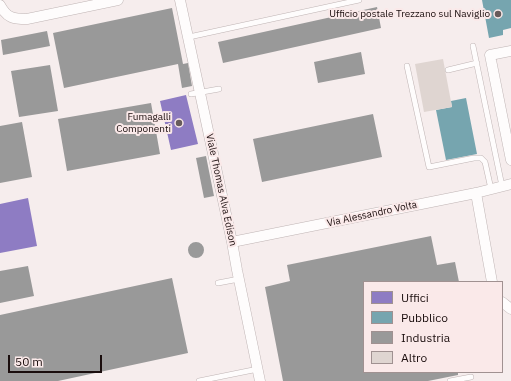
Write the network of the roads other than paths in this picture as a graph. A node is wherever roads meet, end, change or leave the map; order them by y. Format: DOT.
graph roads {
  1 [pos="118,0"];
  2 [pos="180,0"];
  3 [pos="359,0"];
  4 [pos="0,5"];
  5 [pos="189,37"];
  6 [pos="474,46"];
  7 [pos="511,51"];
  8 [pos="477,63"];
  9 [pos="407,66"];
  10 [pos="448,70"];
  11 [pos="219,89"];
  12 [pos="195,93"];
  13 [pos="511,160"];
  14 [pos="506,185"];
  15 [pos="491,189"];
  16 [pos="476,193"];
  17 [pos="232,242"];
  18 [pos="239,279"];
  19 [pos="492,281"];
  20 [pos="218,283"];
  21 [pos="503,303"];
  22 [pos="511,309"];
  23 [pos="258,369"];
  24 [pos="471,377"];
  25 [pos="199,381"];
  26 [pos="260,381"];
  27 [pos="450,381"];
  1 -- 4 [label="street"];
  2 -- 5 [label="street, Viale Thomas Alva Edison"];
  3 -- 5 [label="lane"];
  5 -- 12 [label="street, Viale Thomas Alva Edison"];
  6 -- 8 [label="lane"];
  7 -- 13 [label="street"];
  8 -- 10 [label="lane"];
  8 -- 14 [label="lane"];
  9 -- 15 [label="lane"];
  11 -- 12 [label="lane"];
  12 -- 17 [label="street, Viale Thomas Alva Edison"];
  14 -- 15 [label="street, Via Alessandro Volta"];
  15 -- 16 [label="street, Via Alessandro Volta"];
  16 -- 17 [label="street, Via Alessandro Volta"];
  16 -- 19 [label="street"];
  17 -- 18 [label="street, Viale Thomas Alva Edison"];
  18 -- 20 [label="lane"];
  18 -- 23 [label="street, Viale Thomas Alva Edison"];
  21 -- 22 [label="street"];
  23 -- 25 [label="lane"];
  23 -- 26 [label="street, Viale Thomas Alva Edison"];
  24 -- 27 [label="lane"];
}
